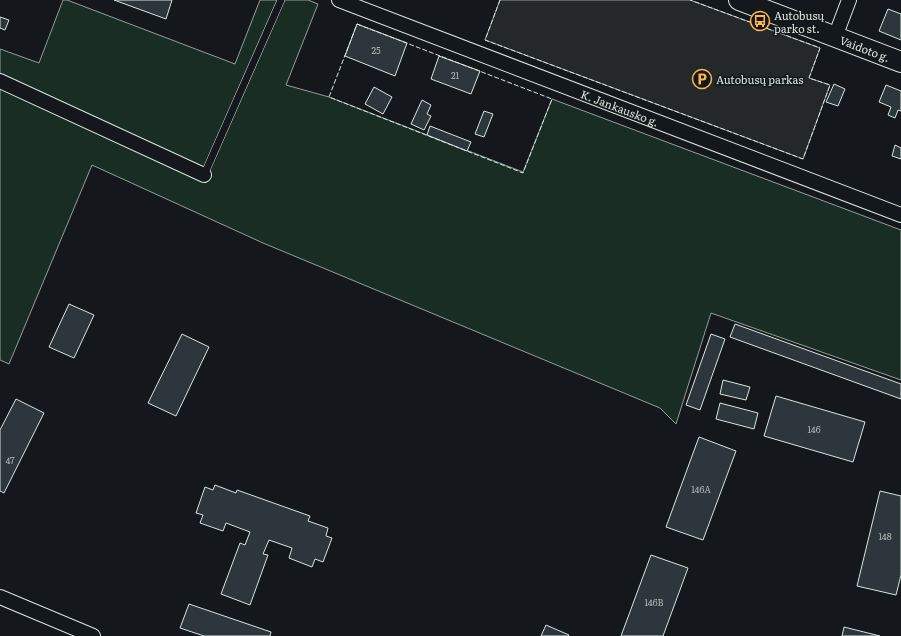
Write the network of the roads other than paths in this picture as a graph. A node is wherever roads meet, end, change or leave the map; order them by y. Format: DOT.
graph roads {
  1 [pos="281,0"];
  2 [pos="340,0"];
  3 [pos="739,0"];
  4 [pos="849,0"];
  5 [pos="835,37"];
  6 [pos="901,62"];
  7 [pos="0,81"];
  8 [pos="204,175"];
  9 [pos="901,215"];
  10 [pos="0,597"];
  11 [pos="93,636"];
  1 -- 8 [label="lane"];
  2 -- 9 [label="street, K. Jankausko g."];
  3 -- 5 [label="main road, Vaidoto g."];
  4 -- 5 [label="street"];
  5 -- 6 [label="main road, Vaidoto g."];
  7 -- 8 [label="street"];
  10 -- 11 [label="street"];
}
